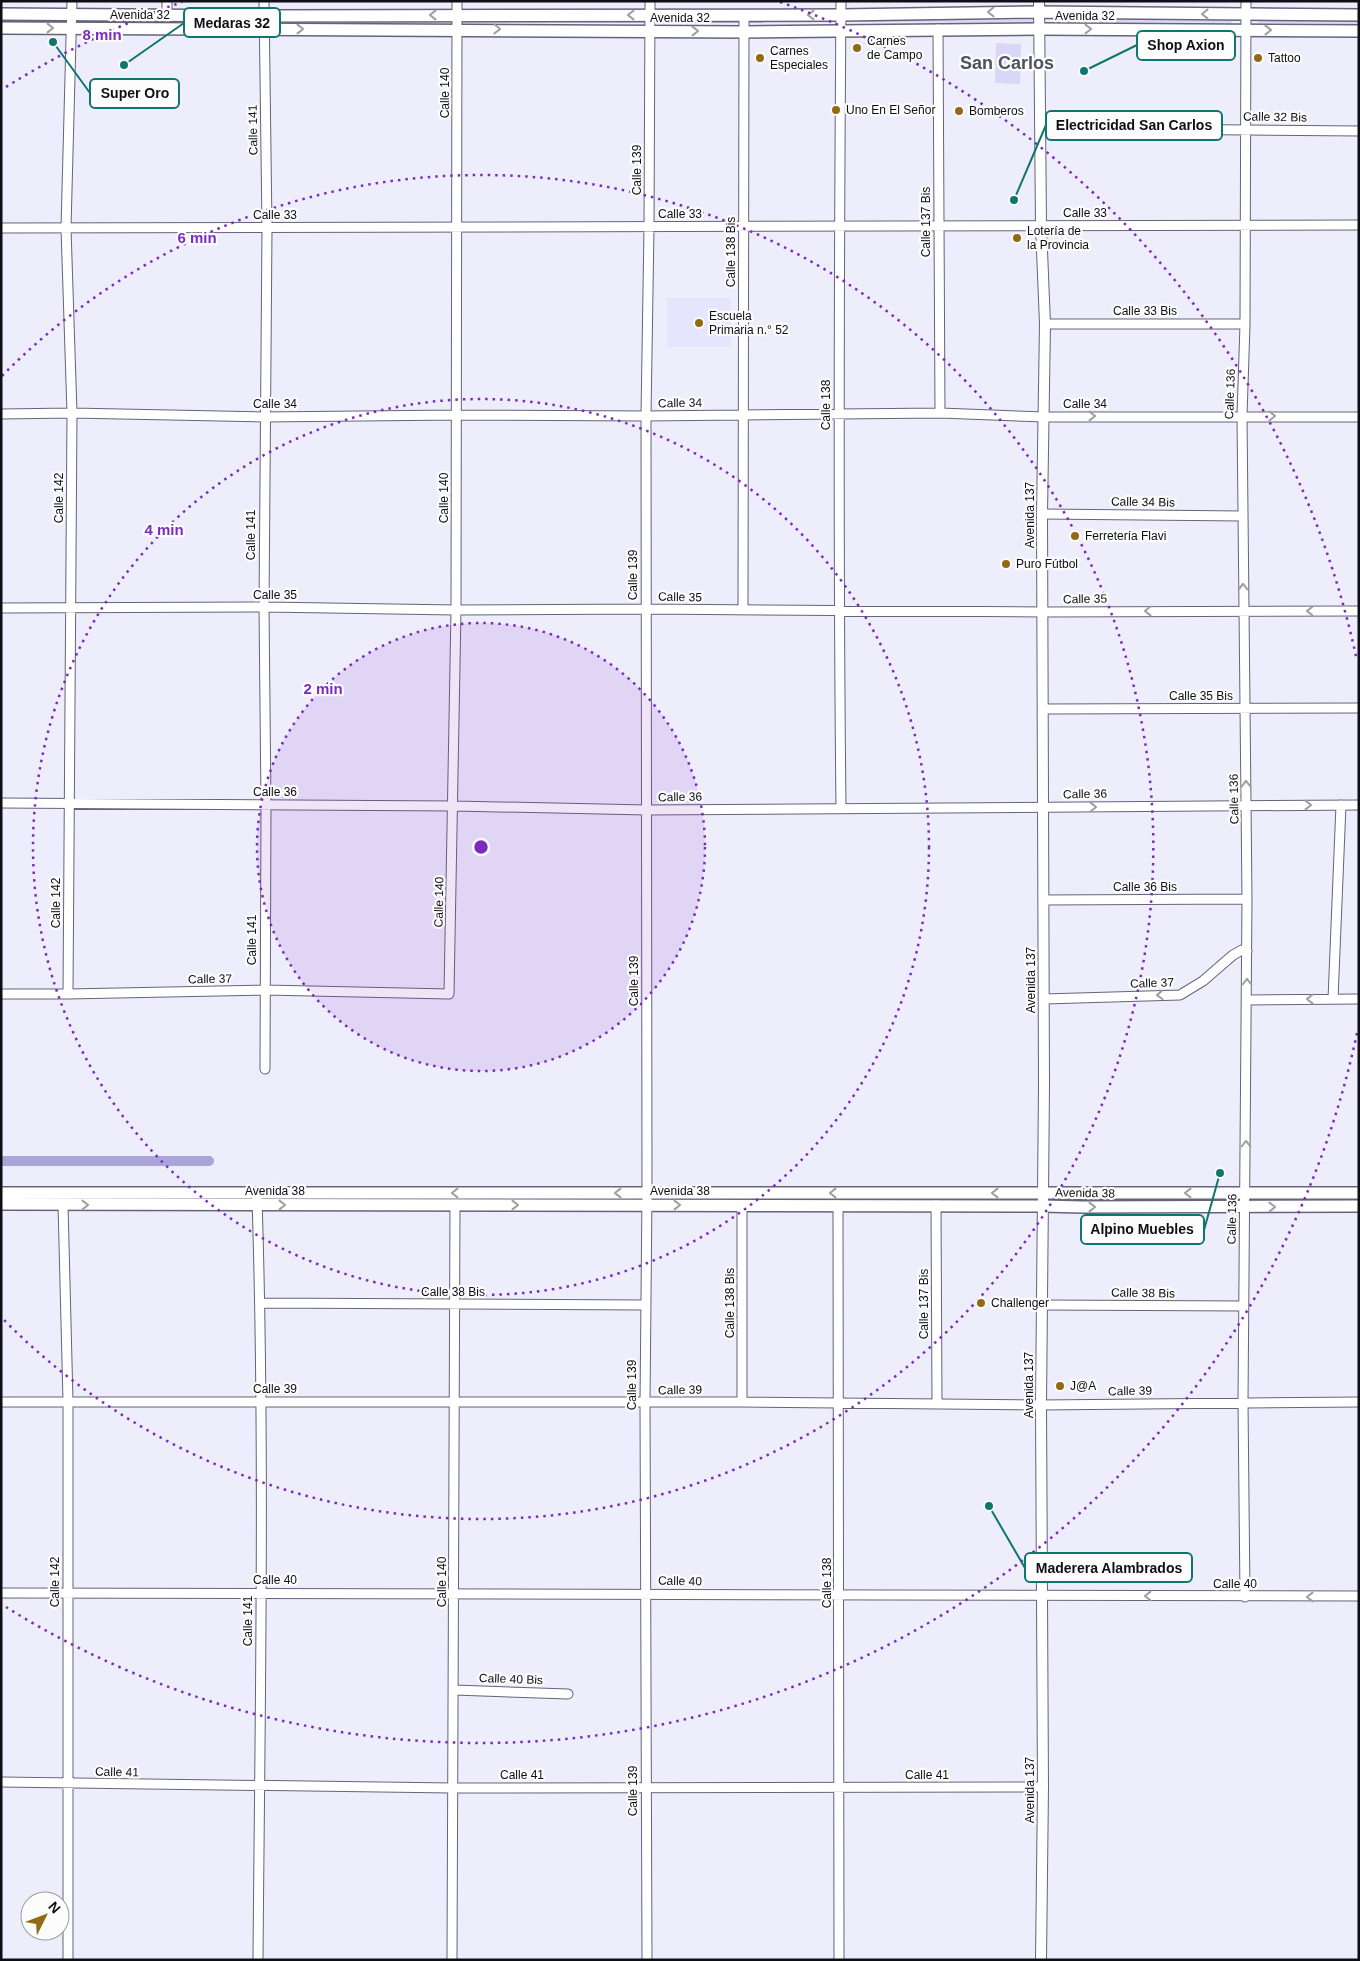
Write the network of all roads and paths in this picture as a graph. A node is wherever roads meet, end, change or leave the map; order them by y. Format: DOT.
graph roads {
  1 [pos="72,1"];
  2 [pos="167,1"];
  3 [pos="264,1"];
  4 [pos="457,1"];
  5 [pos="650,1"];
  6 [pos="841,1"];
  7 [pos="1246,1"];
  8 [pos="1039,6"];
  9 [pos="1,14"];
  10 [pos="167,14"];
  11 [pos="1246,14"];
  12 [pos="72,15"];
  13 [pos="457,15"];
  14 [pos="650,15"];
  15 [pos="744,15"];
  16 [pos="841,15"];
  17 [pos="1359,15"];
  18 [pos="264,16"];
  19 [pos="1,28"];
  20 [pos="71,28"];
  21 [pos="264,29"];
  22 [pos="458,29"];
  23 [pos="1039,29"];
  24 [pos="840,30"];
  25 [pos="938,30"];
  26 [pos="1246,30"];
  27 [pos="650,31"];
  28 [pos="1359,31"];
  29 [pos="745,32"];
  30 [pos="1041,128"];
  31 [pos="1246,129"];
  32 [pos="1359,131"];
  33 [pos="1359,225"];
  34 [pos="938,226"];
  35 [pos="1040,226"];
  36 [pos="1245,226"];
  37 [pos="650,227"];
  38 [pos="743,227"];
  39 [pos="838,227"];
  40 [pos="1,228"];
  41 [pos="66,228"];
  42 [pos="266,228"];
  43 [pos="458,228"];
  44 [pos="1045,324"];
  45 [pos="1245,324"];
  46 [pos="72,413"];
  47 [pos="1,414"];
  48 [pos="456,414"];
  49 [pos="743,414"];
  50 [pos="839,414"];
  51 [pos="940,414"];
  52 [pos="646,416"];
  53 [pos="1242,416"];
  54 [pos="264,417"];
  55 [pos="1044,417"];
  56 [pos="1359,417"];
  57 [pos="1042,514"];
  58 [pos="1242,516"];
  59 [pos="264,607"];
  60 [pos="1,608"];
  61 [pos="72,608"];
  62 [pos="646,609"];
  63 [pos="456,610"];
  64 [pos="744,610"];
  65 [pos="1243,610"];
  66 [pos="1359,611"];
  67 [pos="839,612"];
  68 [pos="1043,612"];
  69 [pos="1245,708"];
  70 [pos="1359,708"];
  71 [pos="1044,709"];
  72 [pos="1,803"];
  73 [pos="69,803"];
  74 [pos="266,805"];
  75 [pos="1247,805"];
  76 [pos="1341,805"];
  77 [pos="1359,805"];
  78 [pos="454,806"];
  79 [pos="1045,807"];
  80 [pos="841,808"];
  81 [pos="646,810"];
  82 [pos="1247,899"];
  83 [pos="1044,900"];
  84 [pos="1247,951"];
  85 [pos="264,990"];
  86 [pos="1,994"];
  87 [pos="68,994"];
  88 [pos="449,994"];
  89 [pos="1044,999"];
  90 [pos="1333,999"];
  91 [pos="1359,999"];
  92 [pos="1247,1000"];
  93 [pos="265,1068"];
  94 [pos="1,1193"];
  95 [pos="647,1193"];
  96 [pos="1044,1193"];
  97 [pos="1245,1193"];
  98 [pos="1359,1193"];
  99 [pos="257,1199"];
  100 [pos="1,1204"];
  101 [pos="63,1204"];
  102 [pos="455,1205"];
  103 [pos="647,1205"];
  104 [pos="742,1205"];
  105 [pos="838,1205"];
  106 [pos="936,1206"];
  107 [pos="1043,1206"];
  108 [pos="1359,1206"];
  109 [pos="1245,1207"];
  110 [pos="260,1303"];
  111 [pos="455,1304"];
  112 [pos="645,1305"];
  113 [pos="1041,1305"];
  114 [pos="1244,1306"];
  115 [pos="68,1401"];
  116 [pos="1,1402"];
  117 [pos="261,1402"];
  118 [pos="454,1402"];
  119 [pos="645,1402"];
  120 [pos="742,1402"];
  121 [pos="1243,1402"];
  122 [pos="1359,1402"];
  123 [pos="937,1403"];
  124 [pos="840,1404"];
  125 [pos="1041,1405"];
  126 [pos="1,1593"];
  127 [pos="68,1593"];
  128 [pos="260,1593"];
  129 [pos="454,1593"];
  130 [pos="646,1593"];
  131 [pos="839,1595"];
  132 [pos="1043,1595"];
  133 [pos="1359,1596"];
  134 [pos="1245,1597"];
  135 [pos="454,1690"];
  136 [pos="568,1694"];
  137 [pos="1,1782"];
  138 [pos="69,1784"];
  139 [pos="260,1786"];
  140 [pos="646,1787"];
  141 [pos="1043,1787"];
  142 [pos="452,1788"];
  143 [pos="840,1788"];
  144 [pos="68,1960"];
  145 [pos="258,1960"];
  146 [pos="452,1960"];
  147 [pos="647,1960"];
  148 [pos="839,1960"];
  149 [pos="1041,1960"];
  1 -- 12 [label="street, Calle 142"];
  2 -- 10 [label="street"];
  3 -- 18 [label="street, Calle 141"];
  4 -- 13 [label="street, Calle 140"];
  5 -- 14 [label="street, Calle 139"];
  6 -- 16 [label="street, Calle 138"];
  7 -- 11 [label="street, Calle 136"];
  11 -- 8 [label="main road, Avenida 32, one-way"];
  8 -- 16 [label="main road, Avenida 32, one-way"];
  8 -- 23 [label="street, Avenida 137"];
  9 -- 12 [label="main road, Avenida 32"];
  10 -- 12 [label="main road, Avenida 32"];
  10 -- 18 [label="main road, Avenida 32"];
  11 -- 17 [label="main road, Avenida 32"];
  11 -- 26 [label="street, Calle 136"];
  12 -- 20 [label="street, Calle 142"];
  14 -- 13 [label="main road, Avenida 32, one-way"];
  13 -- 18 [label="main road, Avenida 32, one-way"];
  13 -- 22 [label="street, Calle 140"];
  14 -- 15 [label="main road, Avenida 32"];
  14 -- 27 [label="street, Calle 139"];
  16 -- 15 [label="main road, Avenida 32, one-way"];
  15 -- 29 [label="street, Calle 138 Bis"];
  16 -- 24 [label="street, Calle 138"];
  18 -- 21 [label="street, Calle 141"];
  19 -- 20 [label="main road, Avenida 32, one-way"];
  20 -- 21 [label="main road, Avenida 32"];
  20 -- 41 [label="street, Calle 142"];
  21 -- 22 [label="main road, Avenida 32, one-way"];
  21 -- 42 [label="street, Calle 141"];
  22 -- 27 [label="main road, Avenida 32, one-way"];
  22 -- 43 [label="street, Calle 140"];
  23 -- 25 [label="main road, Avenida 32"];
  23 -- 26 [label="main road, Avenida 32, one-way"];
  23 -- 30 [label="street, Avenida 137"];
  24 -- 25 [label="main road, Avenida 32"];
  24 -- 29 [label="main road, Avenida 32"];
  24 -- 39 [label="street, Calle 138"];
  25 -- 34 [label="street, Calle 137 Bis"];
  26 -- 28 [label="main road, Avenida 32, one-way"];
  26 -- 31 [label="street, Calle 136"];
  27 -- 29 [label="main road, Avenida 32, one-way"];
  27 -- 37 [label="street, Calle 139"];
  29 -- 38 [label="street, Calle 138 Bis"];
  30 -- 31 [label="street, Calle 32 Bis"];
  30 -- 35 [label="street, Avenida 137"];
  31 -- 32 [label="street, Calle 32 Bis"];
  31 -- 36 [label="street, Calle 136"];
  33 -- 36 [label="street, Calle 33"];
  34 -- 35 [label="street, Calle 33"];
  34 -- 39 [label="street, Calle 33"];
  34 -- 51 [label="street, Calle 137 Bis"];
  35 -- 36 [label="street, Calle 33"];
  35 -- 44 [label="street, Avenida 137"];
  36 -- 45 [label="street, Calle 136"];
  37 -- 38 [label="street, Calle 33"];
  37 -- 43 [label="street, Calle 33"];
  37 -- 52 [label="street, Calle 139"];
  38 -- 39 [label="street, Calle 33"];
  38 -- 49 [label="street, Calle 138 Bis"];
  39 -- 50 [label="street, Calle 138"];
  40 -- 41 [label="street, Calle 33"];
  41 -- 42 [label="street, Calle 33"];
  41 -- 46 [label="street, Calle 142"];
  42 -- 43 [label="street, Calle 33"];
  42 -- 54 [label="street, Calle 141"];
  43 -- 48 [label="street, Calle 140"];
  44 -- 45 [label="street, Calle 33 Bis"];
  44 -- 55 [label="street, Avenida 137"];
  45 -- 53 [label="street, Calle 136"];
  46 -- 47 [label="street, Calle 34"];
  46 -- 54 [label="street, Calle 34"];
  46 -- 61 [label="street, Calle 142"];
  48 -- 52 [label="street, Calle 34"];
  48 -- 54 [label="street, Calle 34"];
  48 -- 63 [label="street, Calle 140"];
  49 -- 50 [label="street, Calle 34"];
  49 -- 52 [label="street, Calle 34"];
  49 -- 64 [label="street, Calle 138 Bis"];
  50 -- 51 [label="street, Calle 34"];
  50 -- 67 [label="street, Calle 138"];
  51 -- 55 [label="street, Calle 34"];
  52 -- 62 [label="street, Calle 139"];
  55 -- 53 [label="street, Calle 34, one-way"];
  53 -- 56 [label="street, Calle 34, one-way"];
  53 -- 58 [label="street, Calle 136"];
  54 -- 59 [label="street, Calle 141"];
  55 -- 57 [label="street, Avenida 137"];
  57 -- 58 [label="street, Calle 34 Bis"];
  57 -- 68 [label="street, Avenida 137"];
  65 -- 58 [label="street, Calle 136, one-way"];
  59 -- 61 [label="street, Calle 35"];
  59 -- 63 [label="street, Calle 35"];
  59 -- 74 [label="street, Calle 141"];
  60 -- 61 [label="street, Calle 35"];
  61 -- 73 [label="street, Calle 142"];
  62 -- 63 [label="street, Calle 35"];
  62 -- 64 [label="street, Calle 35"];
  62 -- 81 [label="street, Calle 139"];
  63 -- 78 [label="street, Calle 140"];
  64 -- 67 [label="street, Calle 35"];
  66 -- 65 [label="street, Calle 35, one-way"];
  65 -- 68 [label="street, Calle 35, one-way"];
  65 -- 69 [label="street, Calle 136"];
  67 -- 68 [label="street, Calle 35"];
  67 -- 80 [label="street, Calle 138"];
  68 -- 71 [label="street, Avenida 137"];
  69 -- 70 [label="street, Calle 35 Bis"];
  69 -- 71 [label="street, Calle 35 Bis"];
  75 -- 69 [label="street, Calle 136, one-way"];
  71 -- 79 [label="street, Avenida 137"];
  72 -- 73 [label="street, Calle 36"];
  73 -- 74 [label="street, Calle 36"];
  73 -- 87 [label="street, Calle 142"];
  74 -- 78 [label="street, Calle 36"];
  74 -- 85 [label="street, Calle 141"];
  75 -- 76 [label="street, Calle 36, one-way"];
  79 -- 75 [label="street, Calle 36, one-way"];
  75 -- 82 [label="street, Calle 136"];
  76 -- 77 [label="street, Calle 36"];
  76 -- 90 [label="street"];
  78 -- 81 [label="street, Calle 36"];
  78 -- 88 [label="street, Calle 140"];
  79 -- 80 [label="street, Calle 36"];
  79 -- 83 [label="street, Avenida 137"];
  80 -- 81 [label="street, Calle 36"];
  81 -- 95 [label="street, Calle 139"];
  82 -- 83 [label="street, Calle 36 Bis"];
  82 -- 84 [label="street, Calle 136"];
  83 -- 89 [label="street, Avenida 137"];
  84 -- 89 [label="street, Calle 37, one-way"];
  92 -- 84 [label="street, Calle 136, one-way"];
  85 -- 87 [label="street, Calle 37"];
  85 -- 88 [label="street, Calle 37"];
  85 -- 93 [label="street, Calle 141"];
  86 -- 87 [label="street, Calle 37"];
  89 -- 96 [label="street, Avenida 137"];
  90 -- 91 [label="street"];
  90 -- 92 [label="street, one-way"];
  97 -- 92 [label="street, Calle 136, one-way"];
  94 -- 99 [label="main road, Avenida 38"];
  96 -- 95 [label="main road, Avenida 38, one-way"];
  95 -- 99 [label="main road, Avenida 38, one-way"];
  95 -- 103 [label="street, Calle 139"];
  97 -- 96 [label="main road, Avenida 38, one-way"];
  96 -- 107 [label="street, Avenida 137"];
  97 -- 98 [label="main road, Avenida 38"];
  97 -- 109 [label="street, Calle 136"];
  101 -- 99 [label="main road, Avenida 38, one-way"];
  99 -- 102 [label="main road, Avenida 38, one-way"];
  99 -- 110 [label="street, Calle 141"];
  100 -- 101 [label="main road, Avenida 38"];
  101 -- 115 [label="street, Calle 142"];
  102 -- 103 [label="main road, Avenida 38, one-way"];
  102 -- 111 [label="street, Calle 140"];
  103 -- 104 [label="main road, Avenida 38, one-way"];
  103 -- 112 [label="street, Calle 139"];
  104 -- 105 [label="main road, Avenida 38"];
  104 -- 120 [label="street, Calle 138 Bis"];
  105 -- 106 [label="main road, Avenida 38"];
  105 -- 124 [label="street, Calle 138"];
  106 -- 107 [label="main road, Avenida 38"];
  106 -- 123 [label="street, Calle 137 Bis"];
  107 -- 109 [label="main road, Avenida 38, one-way"];
  107 -- 113 [label="street, Avenida 137"];
  109 -- 108 [label="main road, Avenida 38, one-way"];
  109 -- 114 [label="street, Calle 136"];
  110 -- 111 [label="street, Calle 38 Bis"];
  110 -- 117 [label="street, Calle 141"];
  111 -- 112 [label="street, Calle 38 Bis"];
  111 -- 118 [label="street, Calle 140"];
  112 -- 119 [label="street, Calle 139"];
  113 -- 114 [label="street, Calle 38 Bis"];
  113 -- 125 [label="street, Avenida 137"];
  114 -- 121 [label="street, Calle 136"];
  115 -- 116 [label="street, Calle 39"];
  115 -- 117 [label="street, Calle 39"];
  115 -- 127 [label="street, Calle 142"];
  117 -- 118 [label="street, Calle 39"];
  117 -- 128 [label="street, Calle 141"];
  118 -- 119 [label="street, Calle 39"];
  118 -- 129 [label="street, Calle 140"];
  119 -- 120 [label="street, Calle 39"];
  119 -- 130 [label="street, Calle 139"];
  120 -- 124 [label="street, Calle 39"];
  121 -- 122 [label="street, Calle 39"];
  121 -- 125 [label="street, Calle 39"];
  121 -- 134 [label="street, Calle 136"];
  123 -- 124 [label="street, Calle 39"];
  123 -- 125 [label="street, Calle 39"];
  124 -- 131 [label="street, Calle 138"];
  125 -- 132 [label="street, Avenida 137"];
  126 -- 127 [label="street, Calle 40"];
  127 -- 128 [label="street, Calle 40"];
  127 -- 138 [label="street, Calle 142"];
  128 -- 129 [label="street, Calle 40"];
  128 -- 139 [label="street, Calle 141"];
  129 -- 130 [label="street, Calle 40"];
  129 -- 135 [label="street, Calle 140"];
  130 -- 131 [label="street, Calle 40"];
  130 -- 140 [label="street, Calle 139"];
  131 -- 132 [label="street, Calle 40"];
  131 -- 143 [label="street, Calle 138"];
  134 -- 132 [label="street, Calle 40, one-way"];
  132 -- 141 [label="street, Avenida 137"];
  133 -- 134 [label="street, Calle 40, one-way"];
  135 -- 136 [label="street, Calle 40 Bis"];
  135 -- 142 [label="street, Calle 140"];
  137 -- 138 [label="street, Calle 41"];
  138 -- 139 [label="street, Calle 41"];
  138 -- 144 [label="street, Calle 142"];
  139 -- 142 [label="street, Calle 41"];
  139 -- 145 [label="street, Calle 141"];
  140 -- 142 [label="street, Calle 41"];
  140 -- 143 [label="street, Calle 41"];
  140 -- 147 [label="street, Calle 139"];
  141 -- 143 [label="street, Calle 41"];
  141 -- 149 [label="street, Avenida 137"];
  142 -- 146 [label="street, Calle 140"];
  143 -- 148 [label="street, Calle 138"];
}
